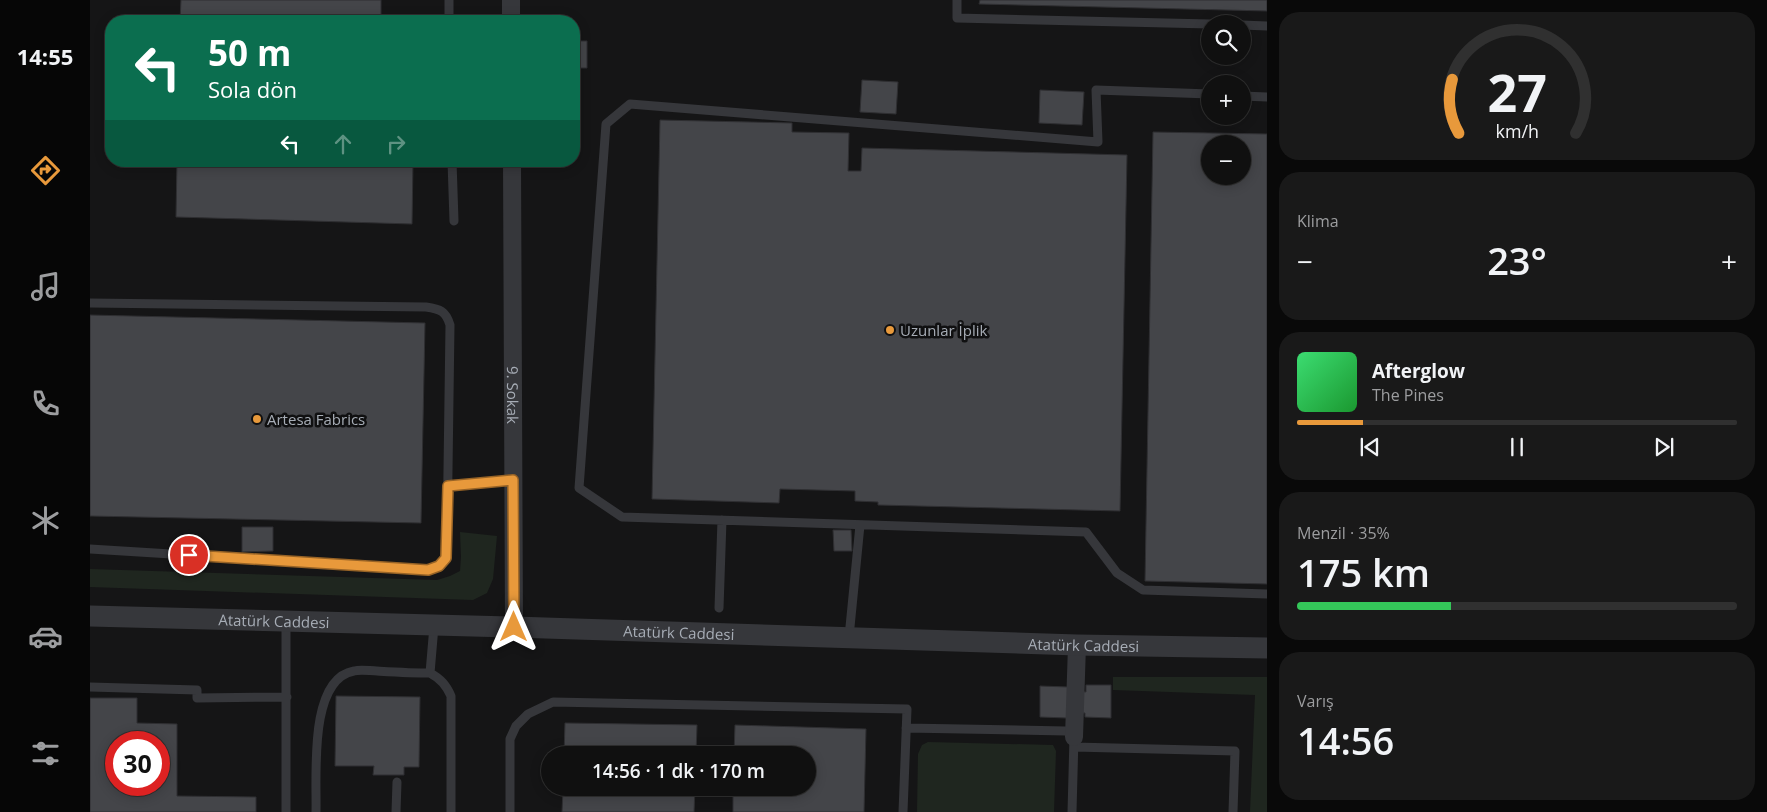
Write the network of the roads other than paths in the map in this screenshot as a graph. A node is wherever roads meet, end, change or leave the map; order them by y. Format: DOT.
graph roads {
  1 [pos="449,0"];
  2 [pos="511,0"];
  3 [pos="957,0"];
  4 [pos="449,15"];
  5 [pos="511,15"];
  6 [pos="1201,24"];
  7 [pos="1251,25"];
  8 [pos="1267,26"];
  9 [pos="1201,94"];
  10 [pos="1251,96"];
  11 [pos="1267,97"];
  12 [pos="452,167"];
  13 [pos="512,167"];
  14 [pos="454,221"];
  15 [pos="90,303"];
  16 [pos="513,480"];
  17 [pos="448,486"];
  18 [pos="722,520"];
  19 [pos="860,525"];
  20 [pos="90,550"];
  21 [pos="1267,594"];
  22 [pos="719,608"];
  23 [pos="90,616"];
  24 [pos="286,622"];
  25 [pos="434,626"];
  26 [pos="514,627"];
  27 [pos="849,638"];
  28 [pos="1077,645"];
  29 [pos="1267,648"];
  30 [pos="430,673"];
  31 [pos="90,687"];
  32 [pos="287,697"];
  33 [pos="906,728"];
  34 [pos="1074,742"];
  35 [pos="396,782"];
  36 [pos="286,812"];
  37 [pos="316,812"];
  38 [pos="396,812"];
  39 [pos="451,812"];
  40 [pos="510,812"];
  41 [pos="902,812"];
  42 [pos="1072,812"];
  43 [pos="1233,812"];
  1 -- 4 [label="lane"];
  2 -- 5 [label="street"];
  3 -- 6 [label="lane"];
  7 -- 8 [label="lane"];
  9 -- 18 [label="lane"];
  10 -- 11 [label="lane"];
  12 -- 14 [label="lane"];
  13 -- 16 [label="street, 9. Sokak"];
  15 -- 17 [label="lane"];
  16 -- 17 [label="lane"];
  16 -- 26 [label="street, 9. Sokak"];
  17 -- 20 [label="lane"];
  18 -- 19 [label="lane"];
  18 -- 22 [label="lane"];
  19 -- 21 [label="lane"];
  19 -- 27 [label="lane"];
  23 -- 24 [label="street, Atatürk Caddesi"];
  24 -- 25 [label="street, Atatürk Caddesi"];
  24 -- 32 [label="lane"];
  25 -- 26 [label="street, Atatürk Caddesi"];
  25 -- 30 [label="lane"];
  26 -- 27 [label="street, Atatürk Caddesi"];
  27 -- 28 [label="street, Atatürk Caddesi"];
  28 -- 29 [label="street, Atatürk Caddesi"];
  28 -- 34 [label="street"];
  30 -- 37 [label="lane"];
  30 -- 39 [label="lane"];
  31 -- 32 [label="lane"];
  32 -- 36 [label="lane"];
  33 -- 34 [label="lane"];
  33 -- 40 [label="lane"];
  33 -- 41 [label="lane"];
  34 -- 42 [label="lane"];
  34 -- 43 [label="lane"];
  35 -- 38 [label="lane"];
}
